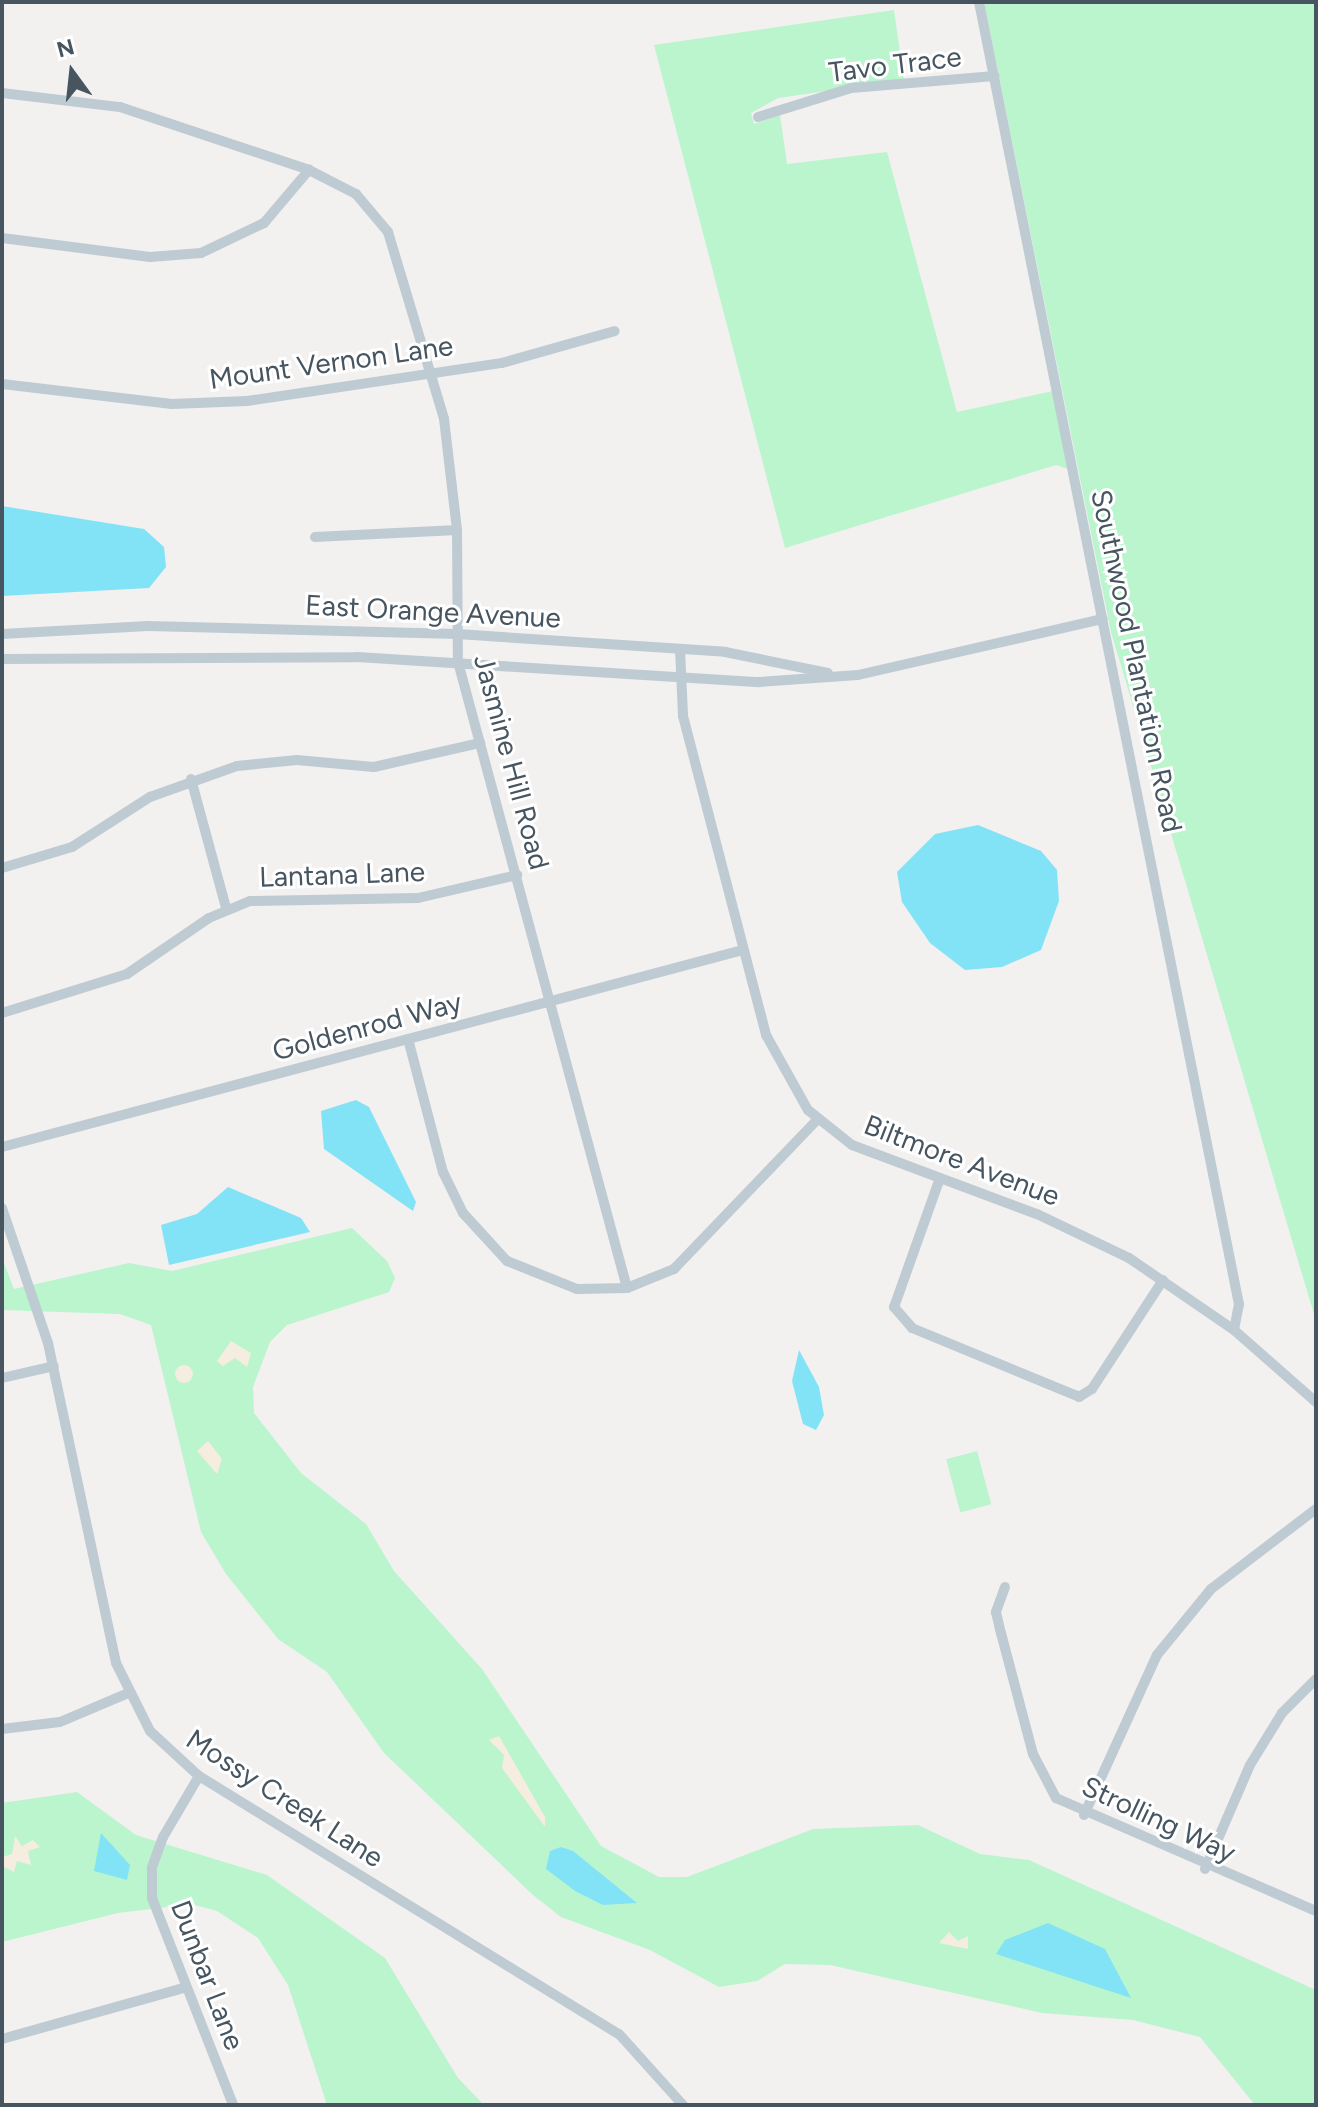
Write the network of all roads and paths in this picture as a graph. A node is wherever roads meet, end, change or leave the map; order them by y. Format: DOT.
graph roads {
  1 [pos="979,2"];
  2 [pos="994,76"];
  3 [pos="2,93"];
  4 [pos="758,117"];
  5 [pos="309,170"];
  6 [pos="2,238"];
  7 [pos="615,331"];
  8 [pos="433,373"];
  9 [pos="2,384"];
  10 [pos="457,530"];
  11 [pos="315,537"];
  12 [pos="1103,619"];
  13 [pos="2,634"];
  14 [pos="457,634"];
  15 [pos="680,649"];
  16 [pos="2,659"];
  17 [pos="458,662"];
  18 [pos="858,675"];
  19 [pos="680,677"];
  20 [pos="480,743"];
  21 [pos="191,779"];
  22 [pos="2,868"];
  23 [pos="517,875"];
  24 [pos="226,908"];
  25 [pos="743,950"];
  26 [pos="550,1002"];
  27 [pos="2,1013"];
  28 [pos="408,1039"];
  29 [pos="817,1120"];
  30 [pos="2,1147"];
  31 [pos="940,1178"];
  32 [pos="2,1208"];
  33 [pos="1163,1280"];
  34 [pos="627,1288"];
  35 [pos="1234,1330"];
  36 [pos="54,1366"];
  37 [pos="2,1378"];
  38 [pos="1316,1402"];
  39 [pos="1316,1509"];
  40 [pos="1005,1587"];
  41 [pos="1316,1679"];
  42 [pos="126,1694"];
  43 [pos="2,1729"];
  44 [pos="199,1776"];
  45 [pos="1084,1815"];
  46 [pos="1205,1869"];
  47 [pos="1316,1911"];
  48 [pos="184,1988"];
  49 [pos="2,2039"];
  50 [pos="233,2105"];
  51 [pos="683,2105"];
  1 -- 2 [label="street, Southwood Plantation Road"];
  2 -- 4 [label="street, Tavo Trace"];
  2 -- 12 [label="street, Southwood Plantation Road"];
  3 -- 5 [label="street, Jasmine Hill Road"];
  5 -- 6 [label="street"];
  5 -- 8 [label="street, Jasmine Hill Road"];
  7 -- 8 [label="street, Mount Vernon Lane"];
  8 -- 9 [label="street, Mount Vernon Lane"];
  8 -- 10 [label="street, Jasmine Hill Road"];
  10 -- 11 [label="street"];
  10 -- 14 [label="street, Jasmine Hill Road"];
  12 -- 18 [label="street, East Orange Avenue"];
  12 -- 35 [label="street, Southwood Plantation Road"];
  13 -- 14 [label="street, East Orange Avenue"];
  14 -- 15 [label="street, East Orange Avenue"];
  14 -- 17 [label="street, Jasmine Hill Road"];
  15 -- 18 [label="street, East Orange Avenue"];
  15 -- 19 [label="street, Biltmore Avenue"];
  16 -- 17 [label="street, East Orange Avenue"];
  17 -- 19 [label="street, East Orange Avenue"];
  17 -- 20 [label="street, Jasmine Hill Road"];
  18 -- 19 [label="street, East Orange Avenue"];
  19 -- 25 [label="street, Biltmore Avenue"];
  20 -- 21 [label="street"];
  20 -- 23 [label="street, Jasmine Hill Road"];
  21 -- 22 [label="street"];
  21 -- 24 [label="street"];
  23 -- 24 [label="street, Lantana Lane"];
  23 -- 26 [label="street, Jasmine Hill Road"];
  24 -- 27 [label="street, Lantana Lane"];
  25 -- 26 [label="street, Goldenrod Way"];
  25 -- 29 [label="street, Biltmore Avenue"];
  26 -- 28 [label="street, Goldenrod Way"];
  26 -- 34 [label="street, Jasmine Hill Road"];
  28 -- 30 [label="street, Goldenrod Way"];
  28 -- 34 [label="street"];
  29 -- 31 [label="street, Biltmore Avenue"];
  29 -- 34 [label="street"];
  31 -- 33 [label="street, Biltmore Avenue"];
  31 -- 33 [label="street"];
  32 -- 36 [label="street, Mossy Creek Lane"];
  33 -- 35 [label="street, Biltmore Avenue"];
  35 -- 38 [label="street, Biltmore Avenue"];
  36 -- 37 [label="street"];
  36 -- 42 [label="street, Mossy Creek Lane"];
  39 -- 45 [label="street"];
  40 -- 45 [label="street, Strolling Way"];
  41 -- 46 [label="street"];
  42 -- 43 [label="street"];
  42 -- 44 [label="street, Mossy Creek Lane"];
  44 -- 48 [label="street, Dunbar Lane"];
  44 -- 51 [label="street, Mossy Creek Lane"];
  45 -- 46 [label="street, Strolling Way"];
  46 -- 47 [label="street, Strolling Way"];
  48 -- 49 [label="street"];
  48 -- 50 [label="street, Dunbar Lane"];
}
